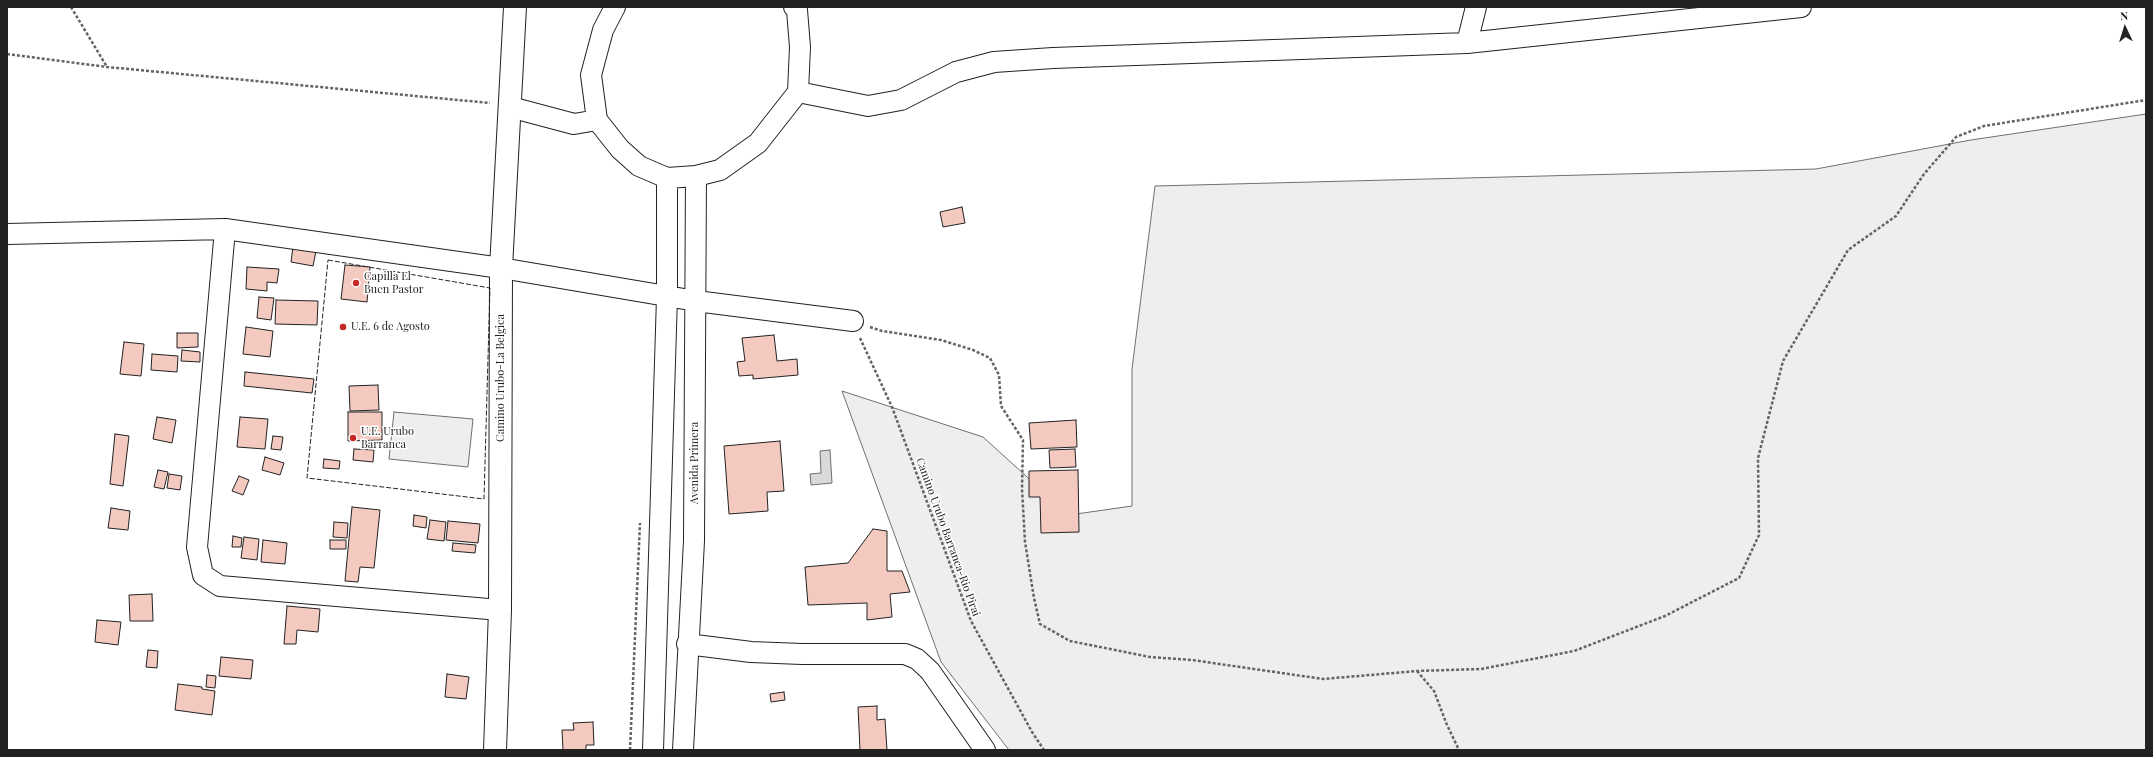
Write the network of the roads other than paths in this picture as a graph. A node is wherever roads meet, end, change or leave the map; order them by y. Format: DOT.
graph roads {
  1 [pos="515,7"];
  2 [pos="615,7"];
  3 [pos="1476,7"];
  4 [pos="1801,7"];
  5 [pos="799,8"];
  6 [pos="1778,9"];
  7 [pos="1467,43"];
  8 [pos="798,92"];
  9 [pos="510,107"];
  10 [pos="597,120"];
  11 [pos="696,176"];
  12 [pos="668,178"];
  13 [pos="225,229"];
  14 [pos="7,234"];
  15 [pos="502,268"];
  16 [pos="667,297"];
  17 [pos="696,301"];
  18 [pos="853,321"];
  19 [pos="500,610"];
  20 [pos="687,644"];
  21 [pos="495,750"];
  22 [pos="653,750"];
  23 [pos="683,750"];
  24 [pos="985,750"];
  1 -- 9 [label="main road, Camino Urubo-La Belgica"];
  2 -- 10 [label="street"];
  3 -- 7 [label="street"];
  4 -- 6 [label="street"];
  5 -- 8 [label="street"];
  6 -- 7 [label="street"];
  7 -- 8 [label="street"];
  8 -- 11 [label="street"];
  9 -- 10 [label="street"];
  9 -- 15 [label="main road, Camino Urubo-La Belgica"];
  10 -- 12 [label="street"];
  11 -- 12 [label="street"];
  11 -- 17 [label="street, Avenida Primera"];
  12 -- 16 [label="street"];
  13 -- 14 [label="street"];
  13 -- 15 [label="street"];
  13 -- 19 [label="street"];
  15 -- 16 [label="street"];
  15 -- 19 [label="main road, Camino Urubo-La Belgica"];
  16 -- 17 [label="street"];
  16 -- 22 [label="street"];
  17 -- 18 [label="street"];
  17 -- 20 [label="street, Avenida Primera"];
  19 -- 21 [label="main road, Camino Urubo-La Belgica"];
  20 -- 23 [label="street, Avenida Primera"];
  20 -- 24 [label="street"];
}
